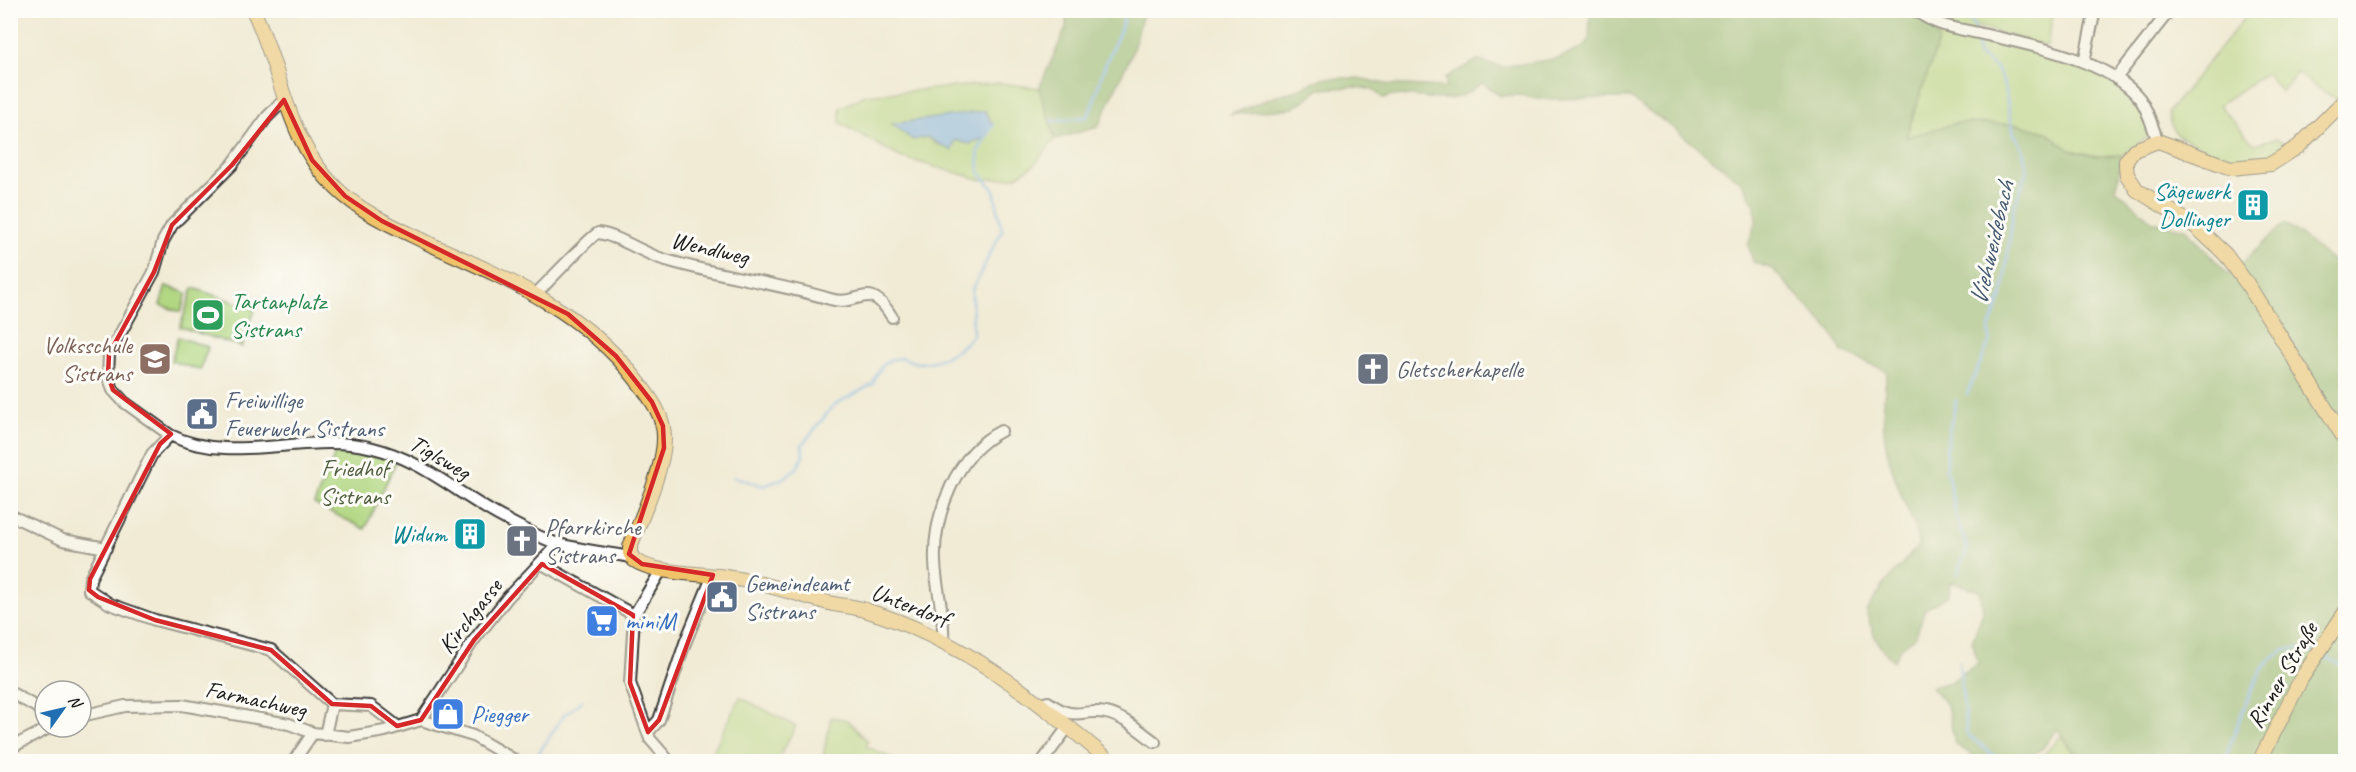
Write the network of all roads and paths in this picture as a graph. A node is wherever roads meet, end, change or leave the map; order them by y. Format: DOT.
graph roads {
  1 [pos="253,10"];
  2 [pos="1914,10"];
  3 [pos="2095,10"];
  4 [pos="2170,10"];
  5 [pos="2084,62"];
  6 [pos="2117,77"];
  7 [pos="2346,99"];
  8 [pos="284,100"];
  9 [pos="2158,141"];
  10 [pos="536,294"];
  11 [pos="892,317"];
  12 [pos="1001,431"];
  13 [pos="170,435"];
  14 [pos="2346,441"];
  15 [pos="10,515"];
  16 [pos="558,544"];
  17 [pos="106,548"];
  18 [pos="631,557"];
  19 [pos="542,564"];
  20 [pos="662,569"];
  21 [pos="713,575"];
  22 [pos="2346,611"];
  23 [pos="634,615"];
  24 [pos="943,641"];
  25 [pos="10,692"];
  26 [pos="332,704"];
  27 [pos="1040,704"];
  28 [pos="33,705"];
  29 [pos="93,714"];
  30 [pos="422,720"];
  31 [pos="398,726"];
  32 [pos="1068,727"];
  33 [pos="648,732"];
  34 [pos="313,733"];
  35 [pos="325,735"];
  36 [pos="33,736"];
  37 [pos="1155,742"];
  38 [pos="10,748"];
  39 [pos="293,762"];
  40 [pos="518,762"];
  41 [pos="670,762"];
  42 [pos="1042,762"];
  43 [pos="1111,762"];
  44 [pos="2259,762"];
  1 -- 8 [label="main road"];
  2 -- 5 [label="street"];
  3 -- 5 [label="street"];
  4 -- 6 [label="street"];
  5 -- 6 [label="street"];
  6 -- 9 [label="street"];
  7 -- 9 [label="main road"];
  8 -- 10 [label="main road"];
  8 -- 13 [label="street, Tiglsweg"];
  9 -- 14 [label="main road"];
  10 -- 11 [label="street, Wendlweg"];
  10 -- 18 [label="main road"];
  12 -- 24 [label="street"];
  13 -- 16 [label="street, Tiglsweg"];
  13 -- 17 [label="street"];
  15 -- 17 [label="street"];
  16 -- 18 [label="street, Tiglsweg"];
  16 -- 19 [label="street, Kirchgasse"];
  17 -- 26 [label="street"];
  18 -- 20 [label="main road, Unterdorf"];
  19 -- 23 [label="street"];
  19 -- 30 [label="street, Kirchgasse"];
  20 -- 21 [label="main road, Unterdorf"];
  20 -- 23 [label="street"];
  21 -- 24 [label="main road, Unterdorf"];
  21 -- 33 [label="street"];
  22 -- 44 [label="main road, Rinner Straße"];
  23 -- 33 [label="street"];
  24 -- 27 [label="main road, Unterdorf"];
  25 -- 28 [label="street"];
  26 -- 31 [label="street"];
  26 -- 35 [label="street"];
  27 -- 32 [label="main road, Unterdorf"];
  27 -- 37 [label="street"];
  29 -- 34 [label="street, Farmachweg"];
  30 -- 31 [label="street, Farmachweg"];
  30 -- 40 [label="street"];
  31 -- 35 [label="street, Farmachweg"];
  32 -- 42 [label="street"];
  32 -- 43 [label="main road"];
  33 -- 41 [label="street"];
  34 -- 35 [label="street, Farmachweg"];
  34 -- 39 [label="street"];
  36 -- 38 [label="street"];
}
